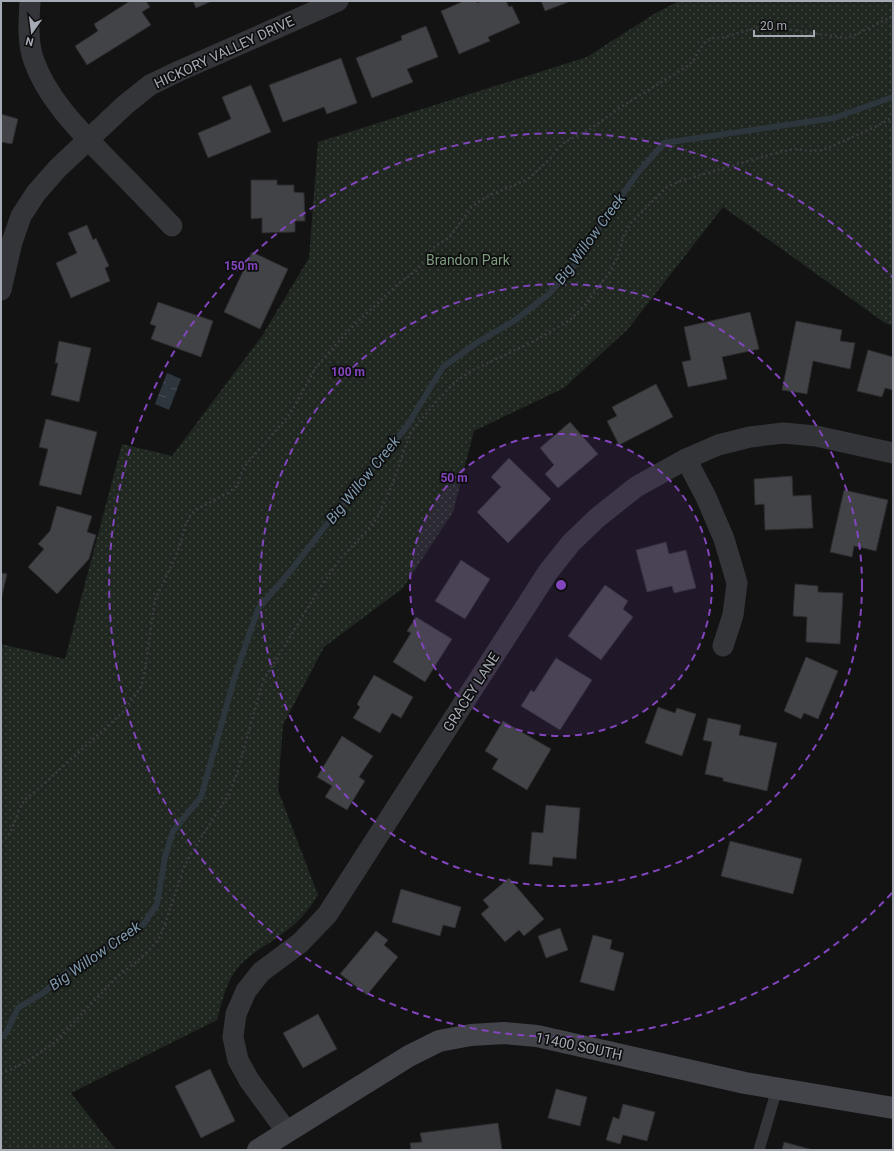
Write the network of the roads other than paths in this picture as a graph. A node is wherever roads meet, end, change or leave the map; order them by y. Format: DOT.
graph roads {
  1 [pos="30,1"];
  2 [pos="338,1"];
  3 [pos="88,139"];
  4 [pos="172,226"];
  5 [pos="4,264"];
  6 [pos="1,290"];
  7 [pos="893,453"];
  8 [pos="686,459"];
  9 [pos="723,646"];
  10 [pos="777,1089"];
  11 [pos="893,1108"];
  12 [pos="286,1132"];
  13 [pos="258,1150"];
  14 [pos="759,1150"];
  1 -- 3 [label="street"];
  2 -- 3 [label="street, HICKORY VALLEY DRIVE"];
  3 -- 4 [label="street"];
  3 -- 5 [label="street, HICKORY VALLEY DRIVE"];
  5 -- 6 [label="street, HICKORY VALLEY DRIVE"];
  7 -- 8 [label="street, GRACEY LANE"];
  8 -- 9 [label="street"];
  8 -- 12 [label="street, GRACEY LANE"];
  10 -- 11 [label="street, 11400 SOUTH"];
  10 -- 12 [label="street, 11400 SOUTH"];
  10 -- 14 [label="lane"];
  12 -- 13 [label="street, 11400 SOUTH"];
}
